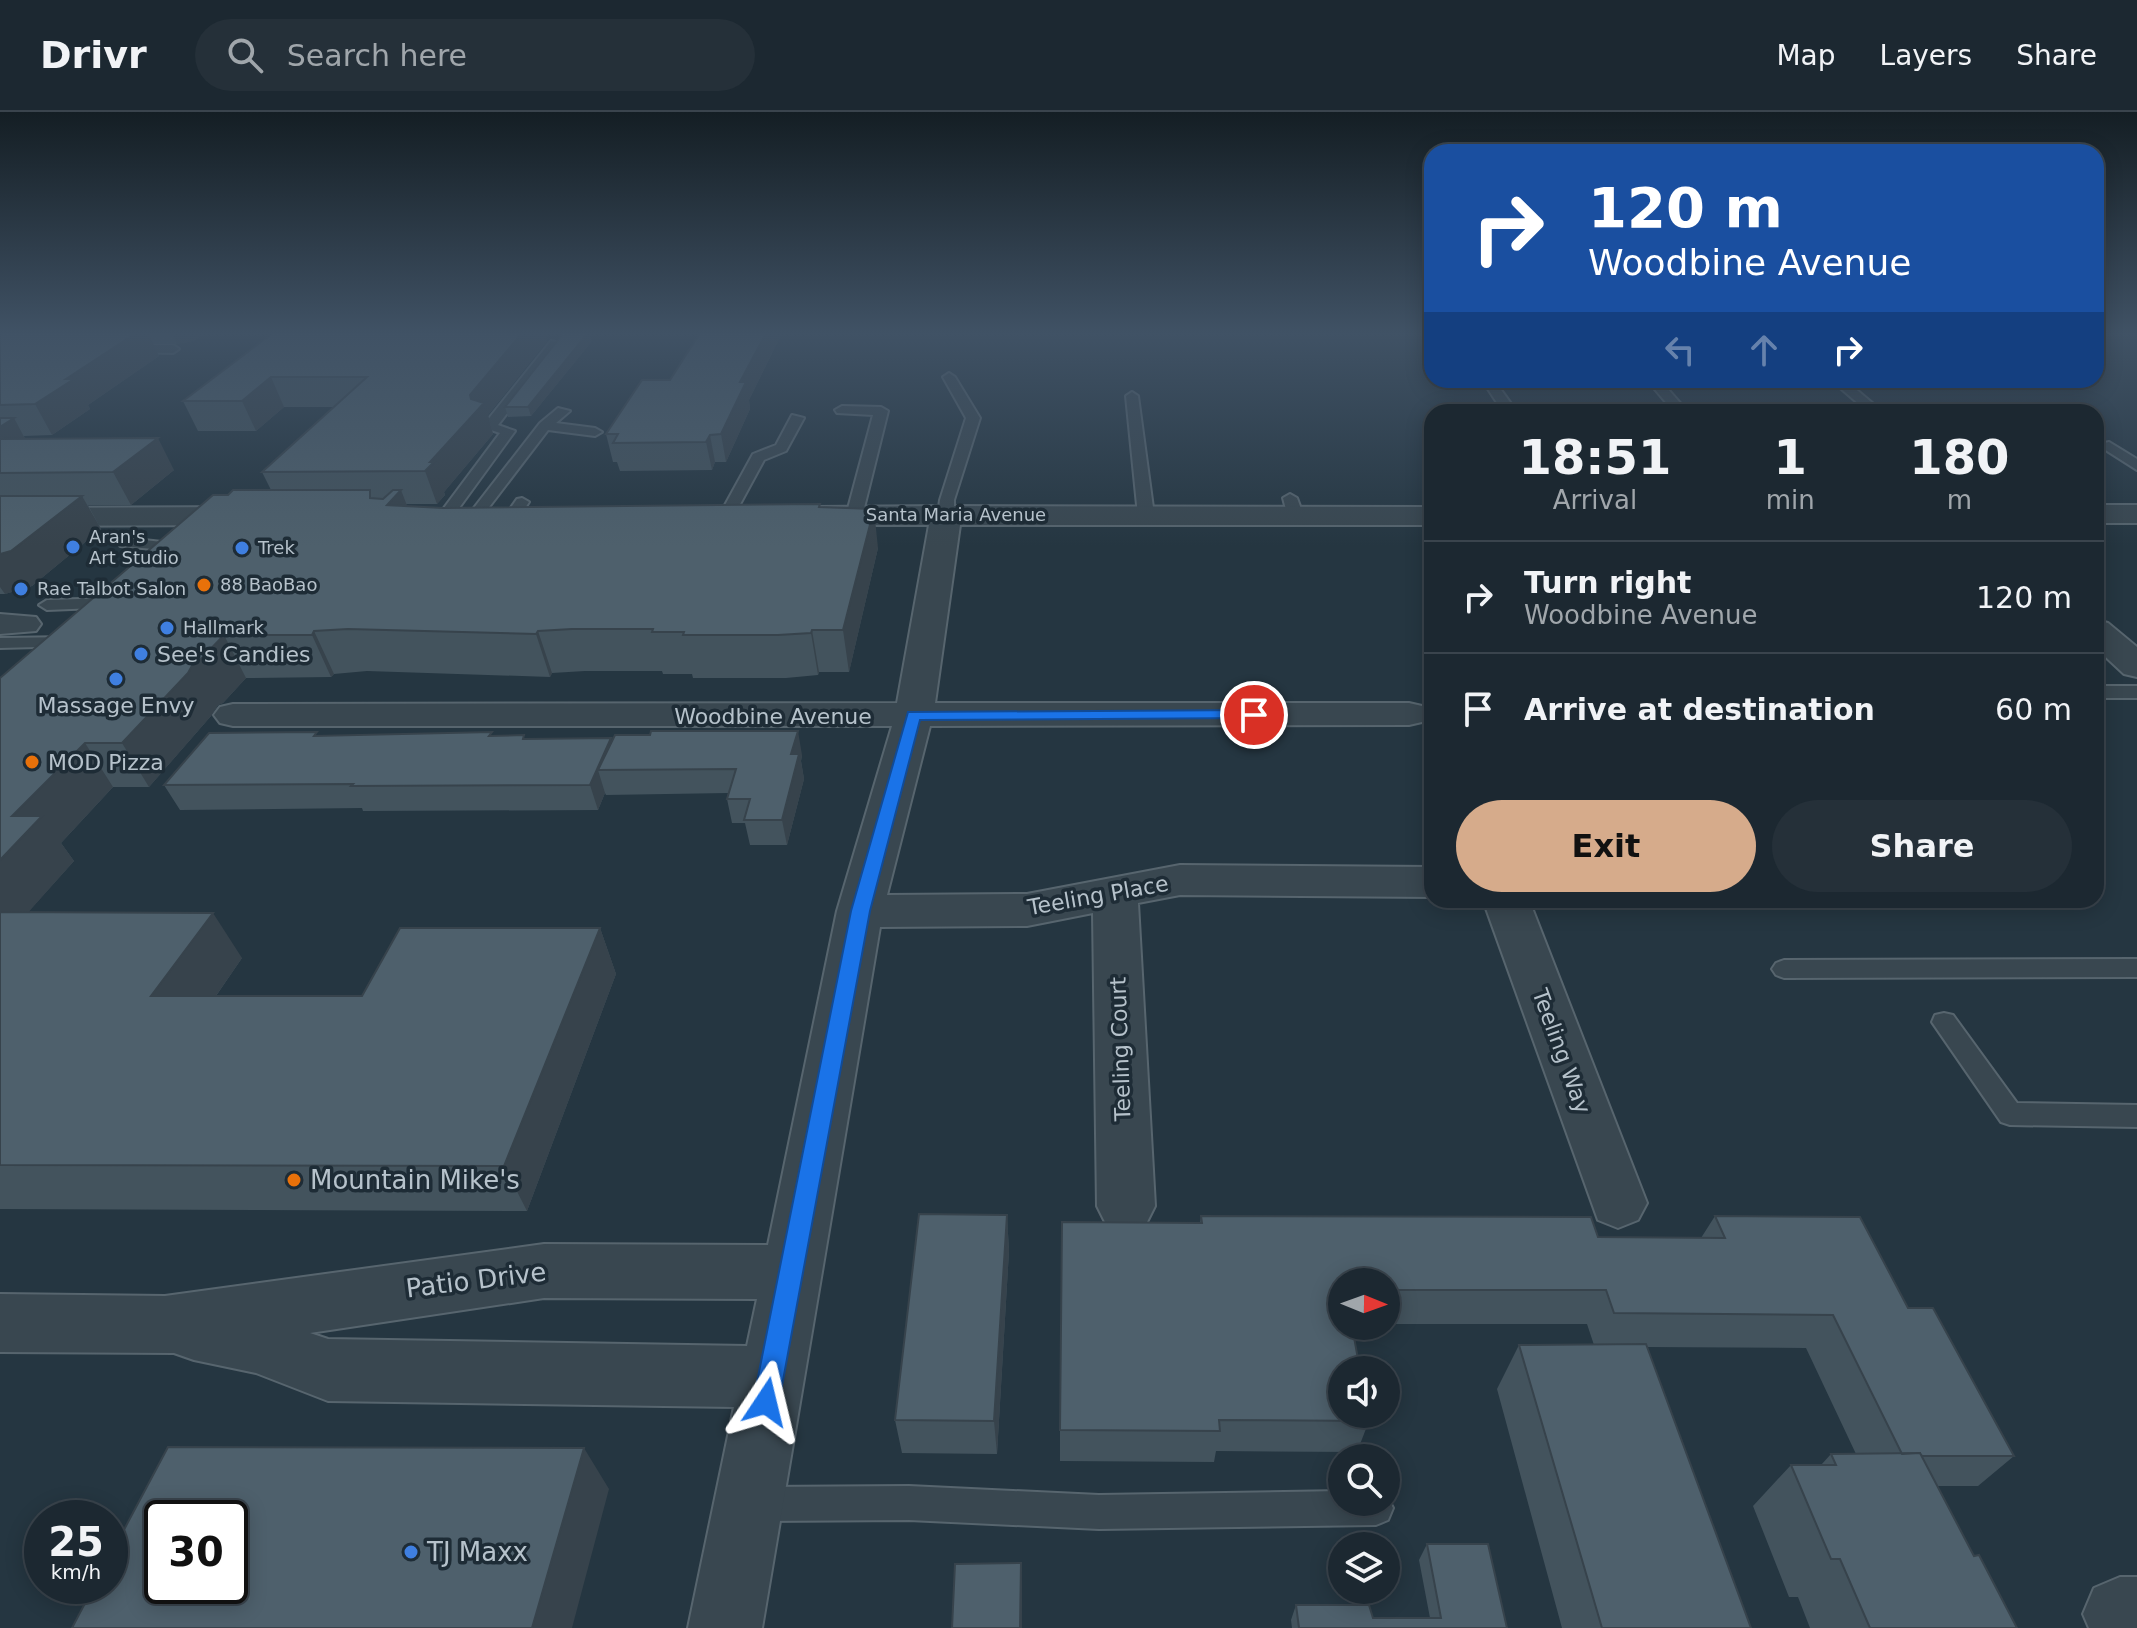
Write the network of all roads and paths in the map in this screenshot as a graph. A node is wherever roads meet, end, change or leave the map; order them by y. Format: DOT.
graph roads {
  1 [pos="507,404"];
  2 [pos="965,404"];
  3 [pos="1133,404"];
  4 [pos="842,410"];
  5 [pos="797,418"];
  6 [pos="598,428"];
  7 [pos="2109,446"];
  8 [pos="2137,466"];
  9 [pos="527,511"];
  10 [pos="218,512"];
  11 [pos="2104,514"];
  12 [pos="2137,514"];
  13 [pos="946,515"];
  14 [pos="1146,515"];
  15 [pos="268,516"];
  16 [pos="447,516"];
  17 [pos="714,516"];
  18 [pos="759,516"];
  19 [pos="791,516"];
  20 [pos="854,516"];
  21 [pos="1424,516"];
  22 [pos="0,517"];
  23 [pos="140,523"];
  24 [pos="148,578"];
  25 [pos="18,624"];
  26 [pos="2104,637"];
  27 [pos="77,642"];
  28 [pos="2137,666"];
  29 [pos="44,671"];
  30 [pos="2104,692"];
  31 [pos="2137,692"];
  32 [pos="1409,714"];
  33 [pos="233,715"];
  34 [pos="914,716"];
  35 [pos="1424,882"];
  36 [pos="1115,892"];
  37 [pos="1509,908"];
  38 [pos="860,911"];
  39 [pos="2137,968"];
  40 [pos="1784,969"];
  41 [pos="1944,1022"];
  42 [pos="2137,1116"];
  43 [pos="1618,1203"];
  44 [pos="1126,1206"];
  45 [pos="790,1272"];
  46 [pos="0,1323"];
  47 [pos="165,1325"];
  48 [pos="771,1377"];
  49 [pos="747,1504"];
  50 [pos="1328,1509"];
  51 [pos="725,1628"];
  1 -- 16 [label="lane"];
  2 -- 13 [label="lane"];
  3 -- 14 [label="lane"];
  4 -- 20 [label="lane"];
  5 -- 17 [label="lane"];
  6 -- 16 [label="lane"];
  7 -- 8 [label="lane"];
  9 -- 16 [label="street"];
  10 -- 15 [label="street"];
  10 -- 23 [label="street"];
  10 -- 24 [label="street"];
  11 -- 12 [label="street"];
  13 -- 14 [label="street, Santa Maria Avenue"];
  13 -- 20 [label="street, Santa Maria Avenue"];
  13 -- 34 [label="street"];
  14 -- 21 [label="street, Santa Maria Avenue"];
  17 -- 18 [label="street"];
  19 -- 20 [label="street, Santa Maria Avenue"];
  22 -- 23 [label="street"];
  23 -- 24 [label="lane"];
  24 -- 25 [label="lane"];
  24 -- 27 [label="street"];
  25 -- 27 [label="lane"];
  26 -- 28 [label="street"];
  27 -- 29 [label="street"];
  30 -- 31 [label="lane"];
  32 -- 34 [label="street, Woodbine Avenue"];
  33 -- 34 [label="street, Woodbine Avenue"];
  34 -- 38 [label="street"];
  35 -- 36 [label="street, Teeling Place"];
  36 -- 38 [label="street, Teeling Place"];
  36 -- 44 [label="street, Teeling Court"];
  37 -- 43 [label="street, Teeling Way"];
  38 -- 45 [label="street"];
  39 -- 40 [label="lane"];
  41 -- 42 [label="lane"];
  45 -- 47 [label="street, Patio Drive"];
  45 -- 48 [label="street"];
  46 -- 47 [label="street, Patio Drive"];
  47 -- 48 [label="street, Patio Drive"];
  48 -- 49 [label="street"];
  49 -- 50 [label="lane"];
  49 -- 51 [label="street"];
}
